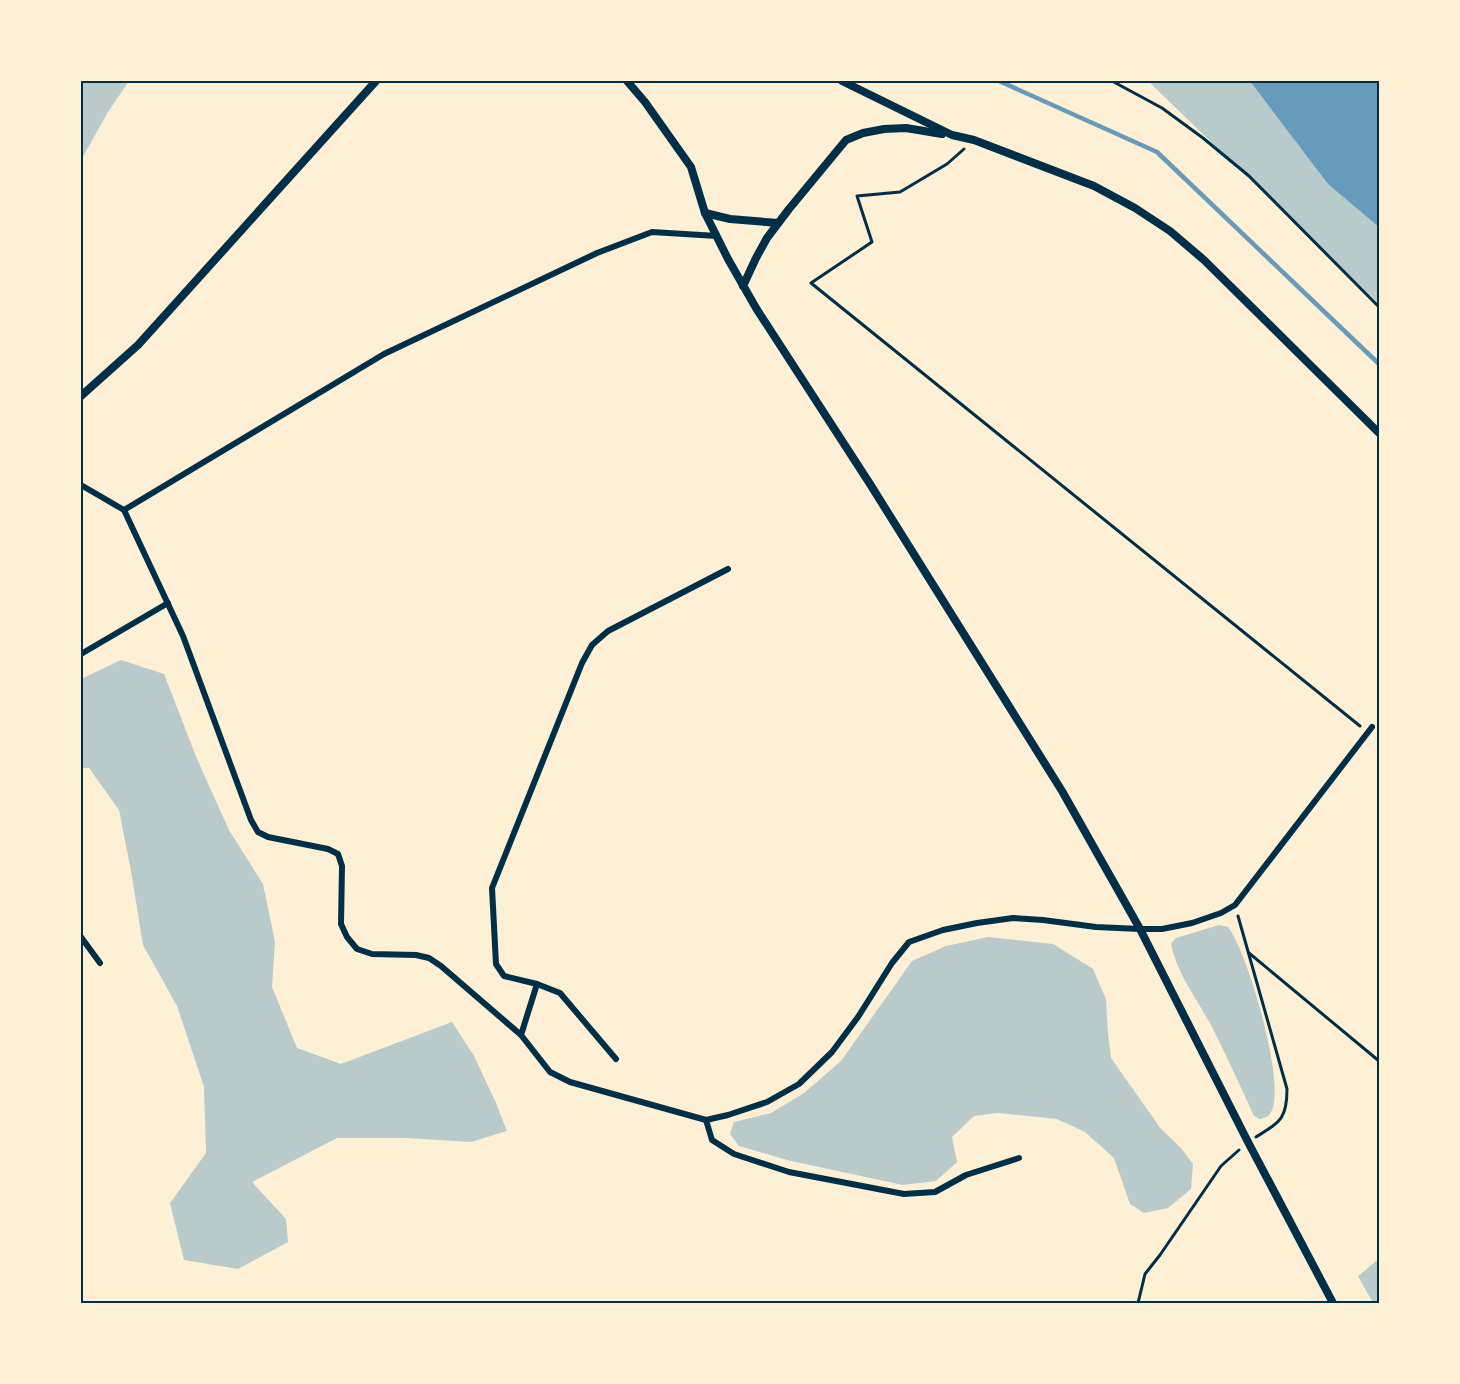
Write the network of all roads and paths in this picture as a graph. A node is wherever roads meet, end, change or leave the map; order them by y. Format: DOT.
graph roads {
  1 [pos="376,81"];
  2 [pos="627,81"];
  3 [pos="842,81"];
  4 [pos="1112,81"];
  5 [pos="952,135"];
  6 [pos="975,140"];
  7 [pos="705,213"];
  8 [pos="778,223"];
  9 [pos="717,236"];
  10 [pos="743,286"];
  11 [pos="1379,307"];
  12 [pos="81,396"];
  13 [pos="1379,433"];
  14 [pos="81,485"];
  15 [pos="124,510"];
  16 [pos="728,569"];
  17 [pos="168,603"];
  18 [pos="81,654"];
  19 [pos="1370,730"];
  20 [pos="1140,930"];
  21 [pos="81,936"];
  22 [pos="1248,952"];
  23 [pos="100,963"];
  24 [pos="537,984"];
  25 [pos="521,1035"];
  26 [pos="616,1059"];
  27 [pos="1379,1061"];
  28 [pos="706,1120"];
  29 [pos="1019,1158"];
  30 [pos="1334,1303"];
  1 -- 12 [label="street"];
  2 -- 7 [label="street"];
  3 -- 5 [label="street"];
  4 -- 11 [label="path"];
  5 -- 6 [label="street"];
  5 -- 8 [label="street"];
  6 -- 13 [label="street"];
  6 -- 19 [label="path"];
  7 -- 8 [label="street"];
  7 -- 9 [label="street"];
  8 -- 10 [label="street"];
  9 -- 10 [label="street"];
  9 -- 15 [label="street"];
  10 -- 20 [label="street"];
  14 -- 15 [label="street"];
  15 -- 17 [label="street"];
  16 -- 24 [label="street"];
  17 -- 18 [label="street"];
  17 -- 25 [label="street"];
  19 -- 20 [label="street"];
  20 -- 28 [label="street"];
  20 -- 30 [label="street"];
  21 -- 23 [label="street"];
  22 -- 27 [label="path"];
  24 -- 25 [label="street"];
  24 -- 26 [label="street"];
  25 -- 28 [label="street"];
  28 -- 29 [label="street"];
}
